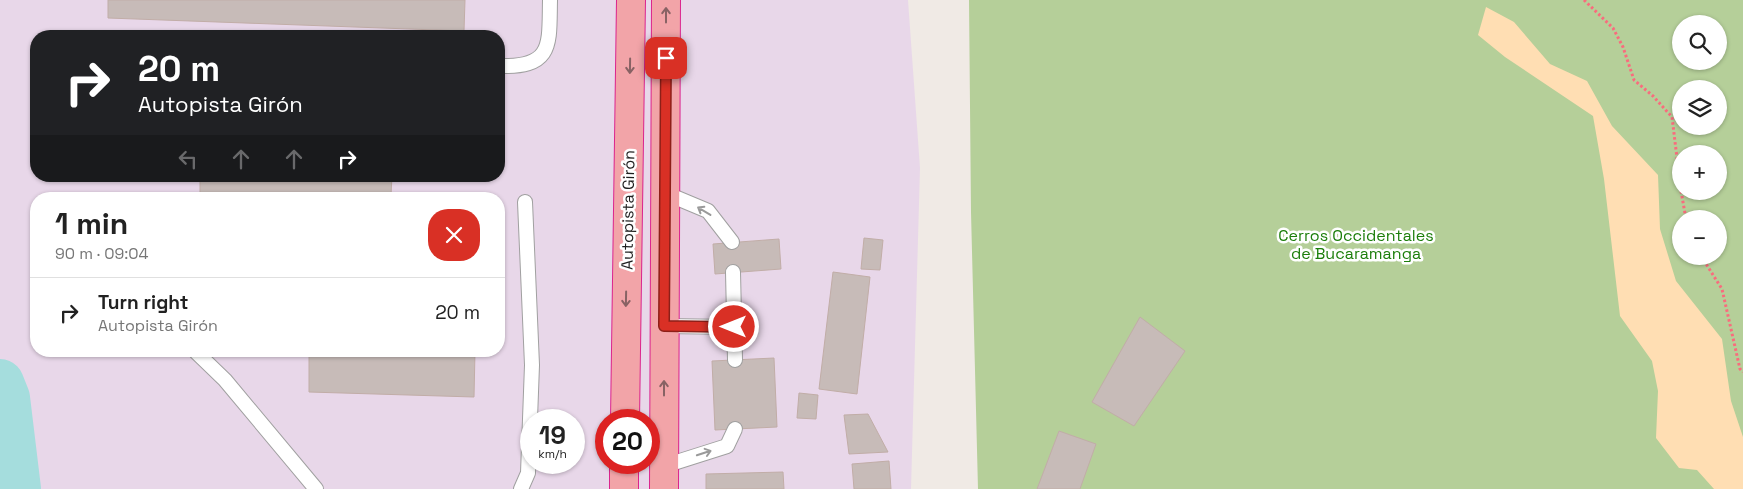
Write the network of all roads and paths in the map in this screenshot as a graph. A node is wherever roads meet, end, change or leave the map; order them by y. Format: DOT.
graph roads {
  1 [pos="550,0"];
  2 [pos="631,0"];
  3 [pos="666,0"];
  4 [pos="1584,0"];
  5 [pos="505,66"];
  6 [pos="1675,145"];
  7 [pos="665,193"];
  8 [pos="525,202"];
  9 [pos="732,242"];
  10 [pos="1707,265"];
  11 [pos="733,272"];
  12 [pos="664,326"];
  13 [pos="734,327"];
  14 [pos="201,357"];
  15 [pos="735,360"];
  16 [pos="1743,372"];
  17 [pos="624,409"];
  18 [pos="734,429"];
  19 [pos="624,474"];
  20 [pos="664,478"];
  21 [pos="316,489"];
  22 [pos="522,489"];
  23 [pos="624,489"];
  1 -- 5 [label="lane"];
  2 -- 17 [label="highway, Autopista Girón, one-way"];
  7 -- 3 [label="highway, one-way"];
  4 -- 6 [label="path"];
  9 -- 7 [label="lane, one-way"];
  7 -- 12 [label="highway"];
  8 -- 22 [label="lane"];
  10 -- 16 [label="path"];
  11 -- 13 [label="lane"];
  12 -- 13 [label="lane"];
  20 -- 12 [label="highway, one-way"];
  13 -- 15 [label="lane"];
  14 -- 21 [label="lane"];
  20 -- 18 [label="lane, one-way"];
  19 -- 23 [label="highway"];
}
